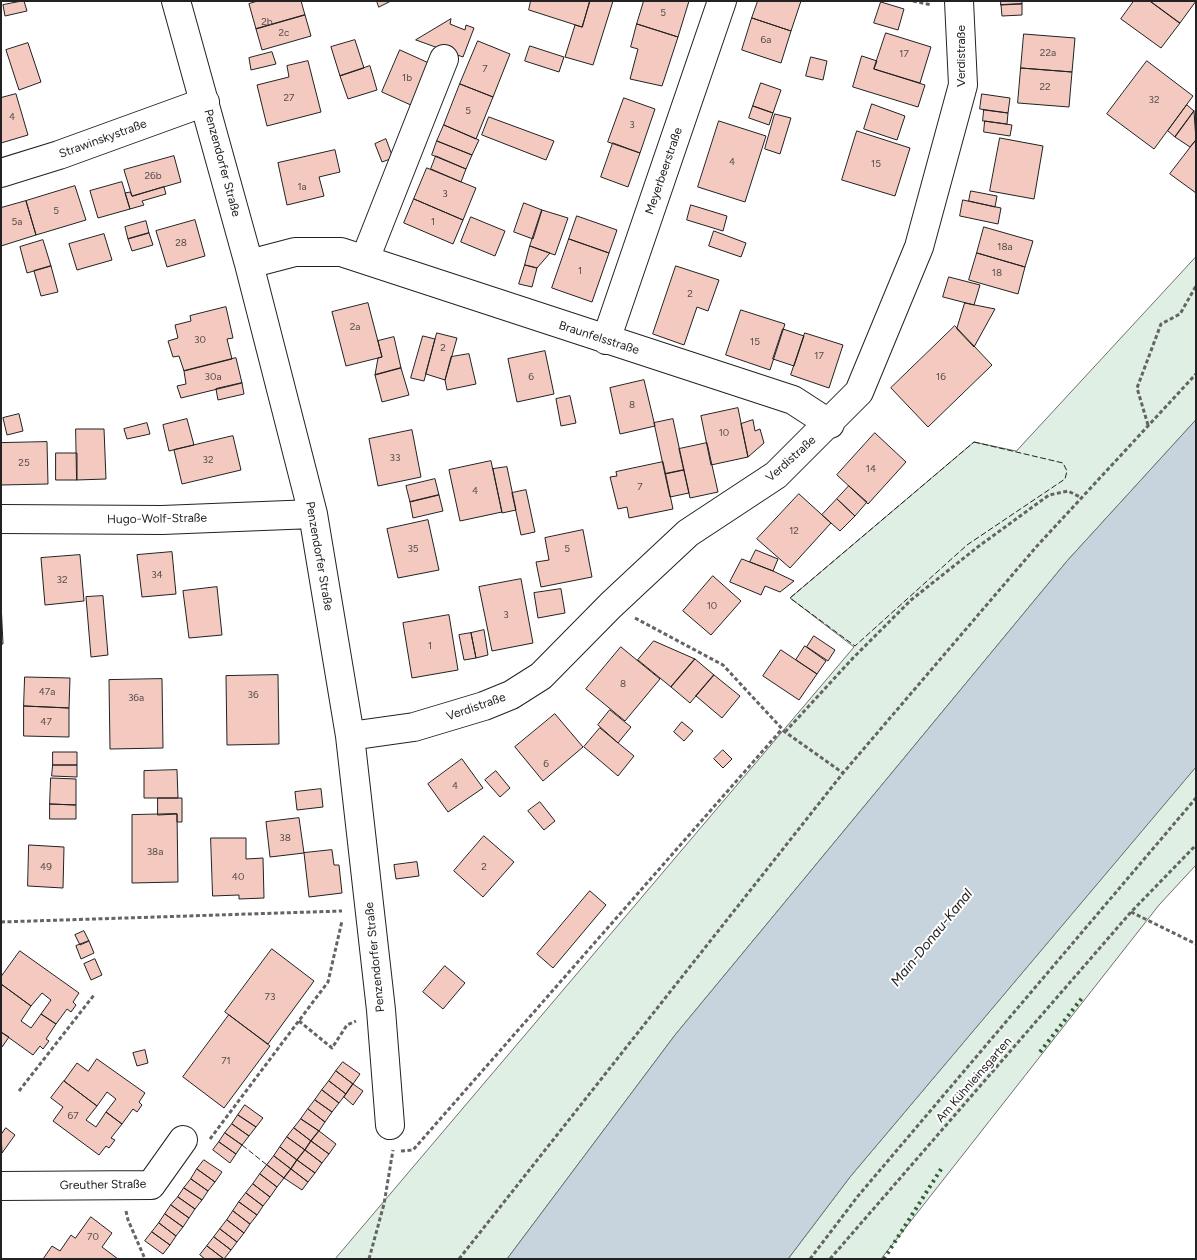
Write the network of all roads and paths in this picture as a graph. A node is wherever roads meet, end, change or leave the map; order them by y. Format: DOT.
graph roads {
  1 [pos="176,1"];
  2 [pos="722,1"];
  3 [pos="959,1"];
  4 [pos="444,59"];
  5 [pos="205,102"];
  6 [pos="1,173"];
  7 [pos="365,260"];
  8 [pos="249,264"];
  9 [pos="1196,286"];
  10 [pos="606,340"];
  11 [pos="1196,374"];
  12 [pos="830,424"];
  13 [pos="1148,426"];
  14 [pos="1082,498"];
  15 [pos="313,514"];
  16 [pos="1,519"];
  17 [pos="611,605"];
  18 [pos="784,730"];
  19 [pos="350,736"];
  20 [pos="843,773"];
  21 [pos="1196,798"];
  22 [pos="1196,845"];
  23 [pos="1131,912"];
  24 [pos="1,922"];
  25 [pos="1196,944"];
  26 [pos="94,995"];
  27 [pos="299,1021"];
  28 [pos="332,1048"];
  29 [pos="19,1091"];
  30 [pos="390,1125"];
  31 [pos="183,1140"];
  32 [pos="393,1152"];
  33 [pos="122,1185"];
  34 [pos="1,1186"];
  35 [pos="145,1259"];
  36 [pos="369,1259"];
  37 [pos="459,1259"];
  38 [pos="810,1259"];
  39 [pos="830,1259"];
  1 -- 5 [label="street, Penzendorfer Straße"];
  2 -- 10 [label="street, Meyerbeerstraße"];
  3 -- 12 [label="street, Verdistraße"];
  4 -- 7 [label="street"];
  5 -- 6 [label="street, Strawinskystraße"];
  5 -- 8 [label="street, Penzendorfer Straße"];
  7 -- 8 [label="street, Braunfelsstraße"];
  7 -- 10 [label="street, Braunfelsstraße"];
  8 -- 15 [label="street, Penzendorfer Straße"];
  9 -- 13 [label="path"];
  10 -- 12 [label="street, Braunfelsstraße"];
  11 -- 13 [label="path"];
  12 -- 17 [label="street, Verdistraße"];
  13 -- 14 [label="path"];
  14 -- 18 [label="path"];
  14 -- 20 [label="path"];
  15 -- 16 [label="street, Hugo-Wolf-Straße"];
  15 -- 19 [label="street, Penzendorfer Straße"];
  17 -- 18 [label="path"];
  17 -- 19 [label="street, Verdistraße"];
  18 -- 20 [label="path"];
  18 -- 32 [label="path"];
  19 -- 30 [label="street, Penzendorfer Straße"];
  20 -- 37 [label="path"];
  21 -- 38 [label="path"];
  22 -- 23 [label="path, Am Kühnleinsgarten"];
  23 -- 25 [label="path"];
  23 -- 39 [label="path, Am Kühnleinsgarten"];
  24 -- 27 [label="path"];
  26 -- 29 [label="path"];
  27 -- 28 [label="path"];
  27 -- 31 [label="path"];
  30 -- 32 [label="path"];
  31 -- 33 [label="street, Greuther Straße"];
  32 -- 36 [label="path"];
  33 -- 34 [label="street, Greuther Straße"];
  33 -- 35 [label="path"];
}
